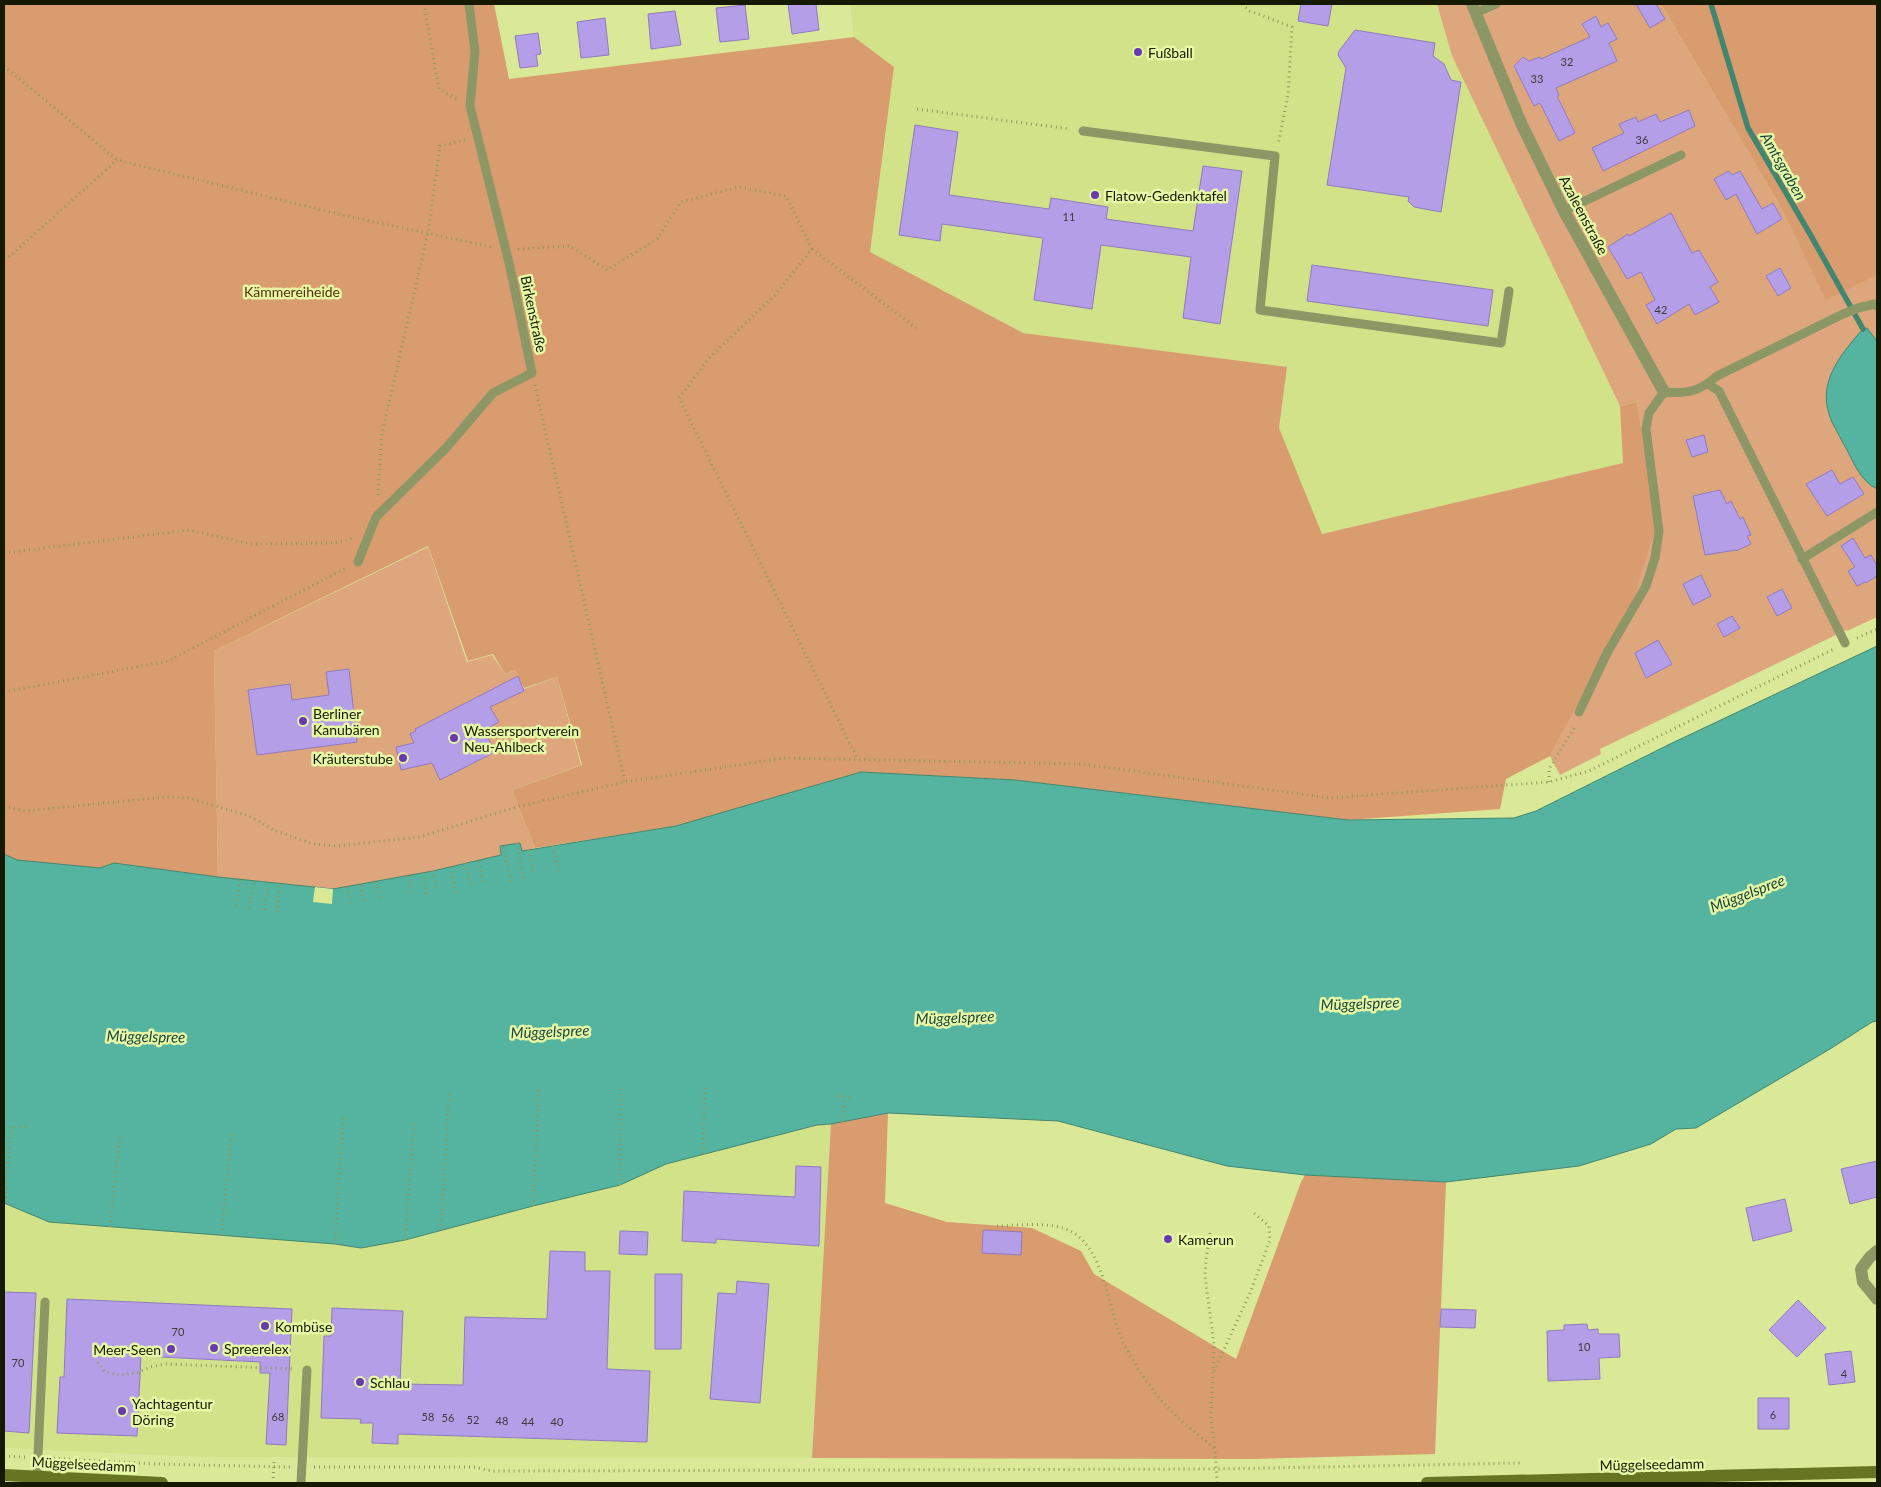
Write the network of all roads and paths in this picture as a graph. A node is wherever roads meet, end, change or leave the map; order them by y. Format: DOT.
graph roads {
  1 [pos="424,4"];
  2 [pos="469,4"];
  3 [pos="1242,4"];
  4 [pos="1496,4"];
  5 [pos="1474,9"];
  6 [pos="4,66"];
  7 [pos="470,106"];
  8 [pos="917,109"];
  9 [pos="1083,131"];
  10 [pos="478,137"];
  11 [pos="1681,155"];
  12 [pos="1275,156"];
  13 [pos="118,160"];
  14 [pos="1564,211"];
  15 [pos="428,233"];
  16 [pos="812,249"];
  17 [pos="506,250"];
  18 [pos="4,259"];
  19 [pos="1509,291"];
  20 [pos="1877,306"];
  21 [pos="916,328"];
  22 [pos="532,372"];
  23 [pos="1708,384"];
  24 [pos="1664,392"];
  25 [pos="1877,512"];
  26 [pos="376,517"];
  27 [pos="366,543"];
  28 [pos="4,553"];
  29 [pos="1802,559"];
  30 [pos="358,562"];
  31 [pos="1877,628"];
  32 [pos="1845,643"];
  33 [pos="4,692"];
  34 [pos="1579,712"];
  35 [pos="857,758"];
  36 [pos="625,782"];
  37 [pos="1549,782"];
  38 [pos="4,806"];
  39 [pos="517,843"];
  40 [pos="503,846"];
  41 [pos="553,846"];
  42 [pos="529,850"];
  43 [pos="479,860"];
  44 [pos="466,863"];
  45 [pos="451,867"];
  46 [pos="433,871"];
  47 [pos="558,872"];
  48 [pos="423,873"];
  49 [pos="534,873"];
  50 [pos="408,876"];
  51 [pos="240,880"];
  52 [pos="524,880"];
  53 [pos="254,881"];
  54 [pos="269,882"];
  55 [pos="376,882"];
  56 [pos="483,882"];
  57 [pos="280,884"];
  58 [pos="512,884"];
  59 [pos="361,885"];
  60 [pos="471,886"];
  61 [pos="347,887"];
  62 [pos="437,891"];
  63 [pos="456,893"];
  64 [pos="411,894"];
  65 [pos="427,895"];
  66 [pos="380,898"];
  67 [pos="364,901"];
  68 [pos="351,903"];
  69 [pos="236,906"];
  70 [pos="249,908"];
  71 [pos="264,910"];
  72 [pos="277,912"];
  73 [pos="705,1084"];
  74 [pos="539,1088"];
  75 [pos="622,1088"];
  76 [pos="449,1093"];
  77 [pos="838,1096"];
  78 [pos="845,1097"];
  79 [pos="850,1097"];
  80 [pos="343,1117"];
  81 [pos="414,1121"];
  82 [pos="842,1122"];
  83 [pos="27,1127"];
  84 [pos="232,1133"];
  85 [pos="120,1135"];
  86 [pos="703,1154"];
  87 [pos="620,1185"];
  88 [pos="5,1203"];
  89 [pos="534,1206"];
  90 [pos="1254,1213"];
  91 [pos="997,1226"];
  92 [pos="110,1227"];
  93 [pos="441,1230"];
  94 [pos="1210,1233"];
  95 [pos="221,1235"];
  96 [pos="405,1240"];
  97 [pos="335,1244"];
  98 [pos="1877,1251"];
  99 [pos="1877,1299"];
  100 [pos="45,1302"];
  101 [pos="98,1362"];
  102 [pos="307,1370"];
  103 [pos="1212,1374"];
  104 [pos="1215,1449"];
  105 [pos="4,1456"];
  106 [pos="38,1458"];
  107 [pos="274,1462"];
  108 [pos="1530,1463"];
  109 [pos="273,1467"];
  110 [pos="301,1467"];
  111 [pos="1216,1469"];
  112 [pos="1877,1472"];
  113 [pos="4,1475"];
  114 [pos="37,1477"];
  115 [pos="162,1483"];
  116 [pos="273,1483"];
  117 [pos="301,1483"];
  118 [pos="1217,1483"];
  119 [pos="1427,1483"];
  1 -- 7 [label="path"];
  2 -- 7 [label="lane, Birkenstraße"];
  3 -- 12 [label="path"];
  4 -- 5 [label="lane"];
  5 -- 14 [label="street, Azaleenstraße"];
  6 -- 13 [label="path"];
  7 -- 10 [label="lane, Birkenstraße"];
  8 -- 9 [label="path"];
  9 -- 12 [label="lane"];
  10 -- 15 [label="path"];
  10 -- 17 [label="lane, Birkenstraße"];
  11 -- 14 [label="lane"];
  12 -- 19 [label="lane"];
  13 -- 15 [label="path"];
  13 -- 18 [label="path"];
  14 -- 24 [label="street, Azaleenstraße"];
  15 -- 17 [label="path"];
  15 -- 26 [label="path"];
  16 -- 17 [label="path"];
  16 -- 21 [label="path"];
  16 -- 35 [label="path"];
  17 -- 22 [label="lane, Birkenstraße"];
  20 -- 23 [label="lane"];
  22 -- 26 [label="lane, Birkenstraße"];
  22 -- 36 [label="path"];
  23 -- 24 [label="lane"];
  23 -- 29 [label="lane"];
  24 -- 34 [label="lane"];
  25 -- 29 [label="lane"];
  26 -- 27 [label="lane, Birkenstraße"];
  27 -- 28 [label="path"];
  27 -- 30 [label="lane, Birkenstraße"];
  29 -- 32 [label="lane"];
  30 -- 33 [label="path"];
  31 -- 32 [label="path"];
  32 -- 37 [label="path"];
  34 -- 37 [label="path"];
  35 -- 36 [label="path"];
  35 -- 37 [label="path"];
  36 -- 38 [label="path"];
  39 -- 52 [label="path"];
  40 -- 58 [label="path"];
  41 -- 47 [label="path"];
  42 -- 49 [label="path"];
  43 -- 56 [label="path"];
  44 -- 60 [label="path"];
  45 -- 63 [label="path"];
  46 -- 62 [label="path"];
  48 -- 65 [label="path"];
  50 -- 64 [label="path"];
  51 -- 69 [label="path"];
  53 -- 70 [label="path"];
  54 -- 71 [label="path"];
  55 -- 66 [label="path"];
  57 -- 72 [label="path"];
  59 -- 67 [label="path"];
  61 -- 68 [label="path"];
  73 -- 86 [label="path"];
  74 -- 89 [label="path"];
  75 -- 87 [label="path"];
  76 -- 93 [label="path"];
  77 -- 78 [label="path"];
  78 -- 79 [label="path"];
  78 -- 82 [label="path"];
  80 -- 97 [label="path"];
  81 -- 96 [label="path"];
  83 -- 88 [label="path"];
  84 -- 95 [label="path"];
  85 -- 92 [label="path"];
  90 -- 103 [label="path"];
  91 -- 104 [label="path"];
  94 -- 103 [label="path"];
  98 -- 99 [label="street"];
  100 -- 106 [label="lane"];
  101 -- 102 [label="path"];
  102 -- 110 [label="lane"];
  103 -- 104 [label="path"];
  104 -- 111 [label="path"];
  105 -- 106 [label="path"];
  106 -- 109 [label="path"];
  106 -- 114 [label="lane"];
  107 -- 109 [label="path"];
  108 -- 111 [label="path"];
  109 -- 110 [label="path"];
  109 -- 116 [label="path"];
  110 -- 111 [label="path"];
  110 -- 117 [label="lane"];
  111 -- 118 [label="path"];
  112 -- 119 [label="main road, Müggelseedamm"];
  113 -- 114 [label="main road, Müggelseedamm"];
  114 -- 115 [label="main road, Müggelseedamm"];
}
